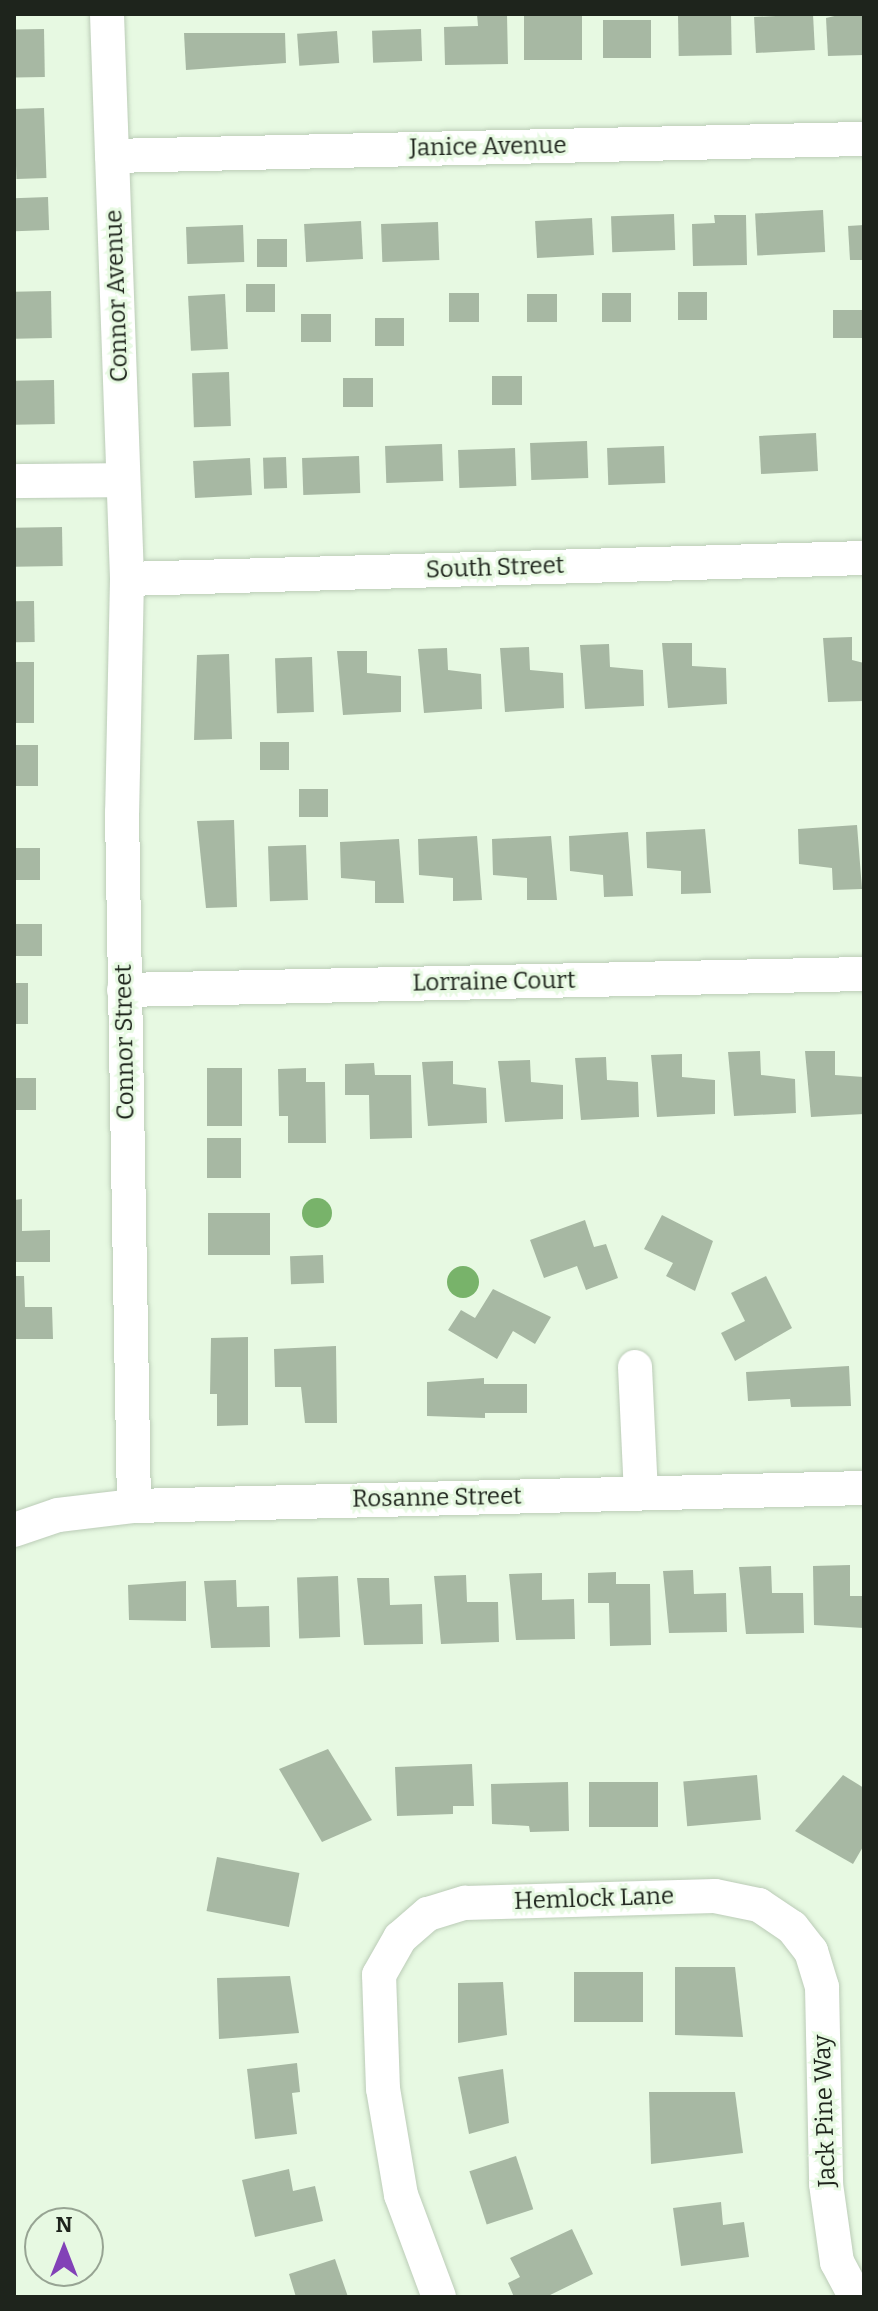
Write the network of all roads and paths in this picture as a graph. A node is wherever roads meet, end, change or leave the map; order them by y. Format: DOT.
graph roads {
  1 [pos="107,14"];
  2 [pos="864,139"];
  3 [pos="112,156"];
  4 [pos="123,480"];
  5 [pos="14,481"];
  6 [pos="864,558"];
  7 [pos="127,579"];
  8 [pos="864,974"];
  9 [pos="124,990"];
  10 [pos="635,1367"];
  11 [pos="864,1488"];
  12 [pos="641,1493"];
  13 [pos="134,1506"];
  14 [pos="14,1530"];
  15 [pos="792,1927"];
  16 [pos="439,2297"];
  17 [pos="856,2297"];
  1 -- 3 [label="street, Connor Avenue"];
  2 -- 3 [label="street, Janice Avenue"];
  3 -- 4 [label="street, Connor Avenue"];
  4 -- 5 [label="street"];
  4 -- 7 [label="street, Connor Avenue"];
  6 -- 7 [label="street, South Street"];
  7 -- 9 [label="street, Connor Street"];
  8 -- 9 [label="street, Lorraine Court"];
  9 -- 13 [label="street, Connor Street"];
  10 -- 12 [label="street"];
  11 -- 12 [label="street, Rosanne Street"];
  12 -- 13 [label="street, Rosanne Street"];
  13 -- 14 [label="street, Rosanne Street"];
  15 -- 16 [label="street, Hemlock Lane"];
  15 -- 17 [label="street, Jack Pine Way"];
}
